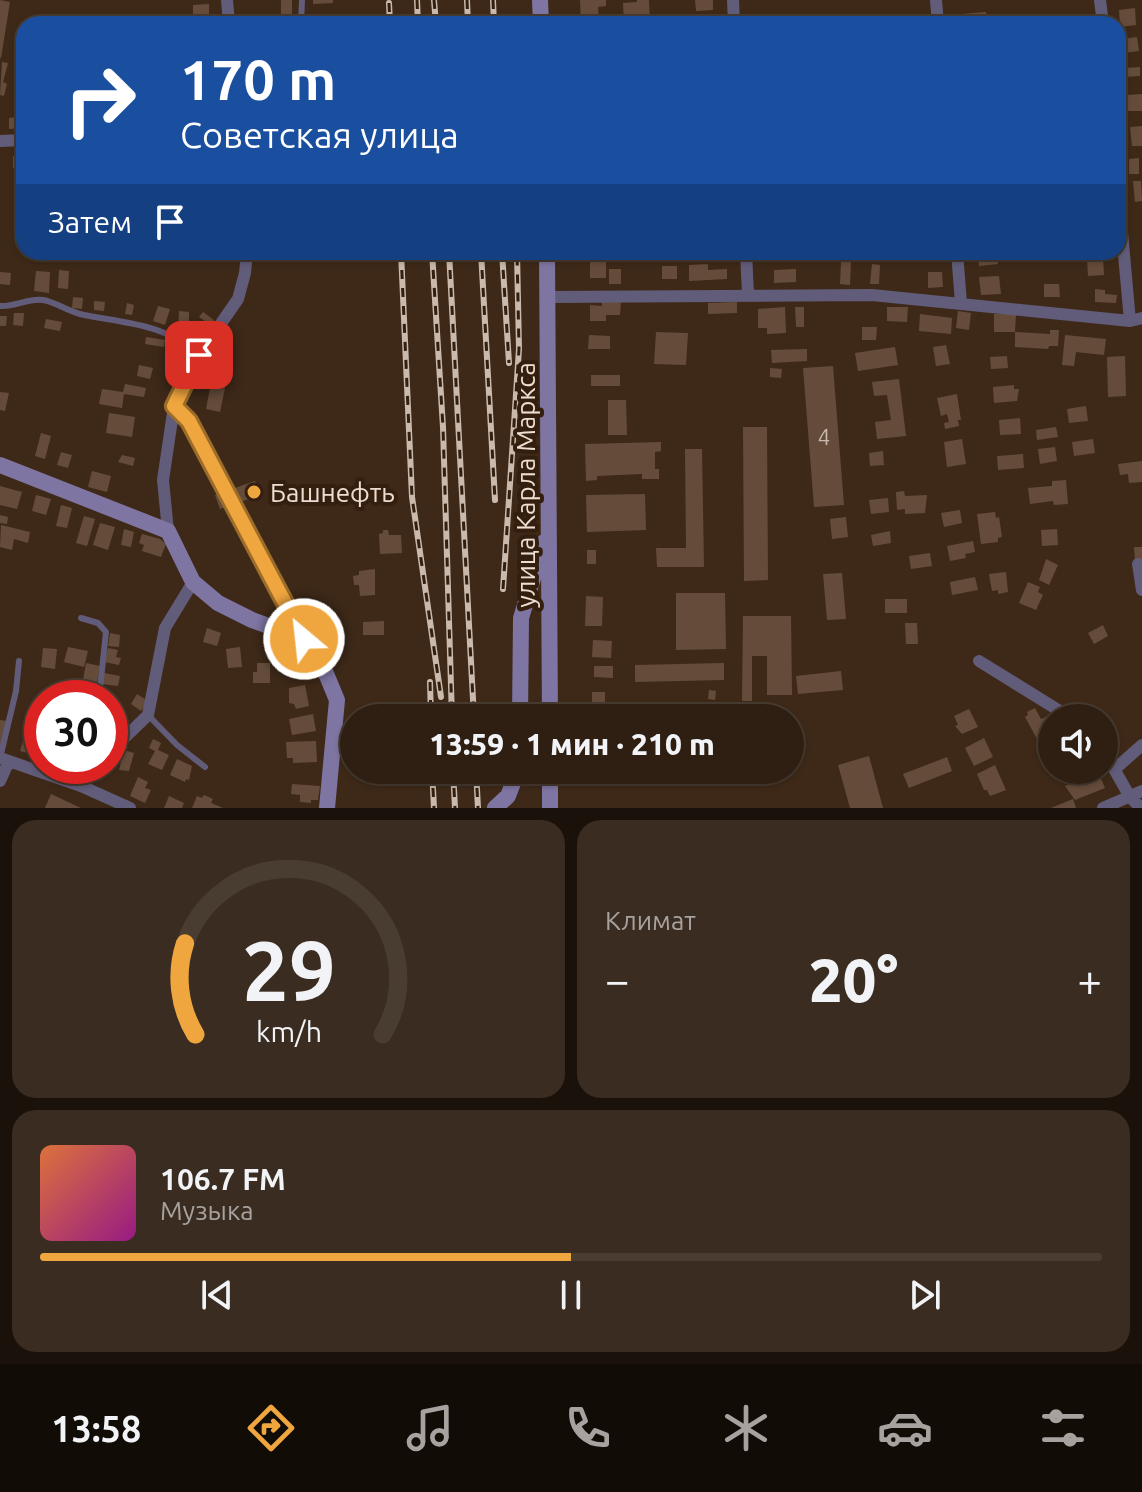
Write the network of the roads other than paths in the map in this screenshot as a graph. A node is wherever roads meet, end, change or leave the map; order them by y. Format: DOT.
graph roads {
  1 [pos="1126,246"];
  2 [pos="246,260"];
  3 [pos="547,260"];
  4 [pos="746,260"];
  5 [pos="958,260"];
  6 [pos="748,294"];
  7 [pos="549,297"];
  8 [pos="961,303"];
  9 [pos="0,306"];
  10 [pos="1136,319"];
  11 [pos="199,355"];
  12 [pos="174,406"];
  13 [pos="0,465"];
  14 [pos="549,526"];
  15 [pos="168,531"];
  16 [pos="1138,564"];
  17 [pos="193,582"];
  18 [pos="1142,590"];
  19 [pos="81,618"];
  20 [pos="304,639"];
  21 [pos="19,661"];
  22 [pos="979,661"];
  23 [pos="101,680"];
  24 [pos="520,704"];
  25 [pos="550,704"];
  26 [pos="1048,704"];
  27 [pos="148,715"];
  28 [pos="128,734"];
  29 [pos="1142,745"];
  30 [pos="5,760"];
  31 [pos="1118,766"];
  32 [pos="205,767"];
  33 [pos="1118,773"];
  34 [pos="0,781"];
  35 [pos="329,784"];
  36 [pos="513,784"];
  37 [pos="550,784"];
  38 [pos="81,786"];
  39 [pos="1136,794"];
  40 [pos="130,808"];
  41 [pos="327,808"];
  42 [pos="338,808"];
  43 [pos="495,808"];
  44 [pos="550,808"];
  45 [pos="1103,808"];
  46 [pos="1141,808"];
  1 -- 10 [label="street"];
  2 -- 11 [label="street"];
  3 -- 7 [label="street, улица Карла Маркса"];
  4 -- 6 [label="street"];
  5 -- 8 [label="street"];
  6 -- 7 [label="street"];
  6 -- 8 [label="street"];
  7 -- 14 [label="street, улица Карла Маркса"];
  8 -- 10 [label="street"];
  9 -- 11 [label="lane"];
  11 -- 12 [label="street"];
  12 -- 15 [label="street"];
  12 -- 20 [label="street"];
  13 -- 15 [label="street"];
  14 -- 24 [label="street"];
  14 -- 25 [label="street, улица Карла Маркса"];
  15 -- 17 [label="street"];
  16 -- 18 [label="street"];
  17 -- 20 [label="street"];
  17 -- 27 [label="street"];
  19 -- 23 [label="lane"];
  20 -- 35 [label="street"];
  21 -- 30 [label="lane"];
  22 -- 26 [label="street"];
  27 -- 28 [label="street"];
  27 -- 32 [label="lane"];
  29 -- 31 [label="street"];
  30 -- 34 [label="street"];
  30 -- 38 [label="street"];
  33 -- 39 [label="street"];
  35 -- 41 [label="street"];
  35 -- 42 [label="street"];
  36 -- 43 [label="street"];
  37 -- 44 [label="street"];
  38 -- 40 [label="street"];
  39 -- 45 [label="street"];
  39 -- 46 [label="street"];
}
